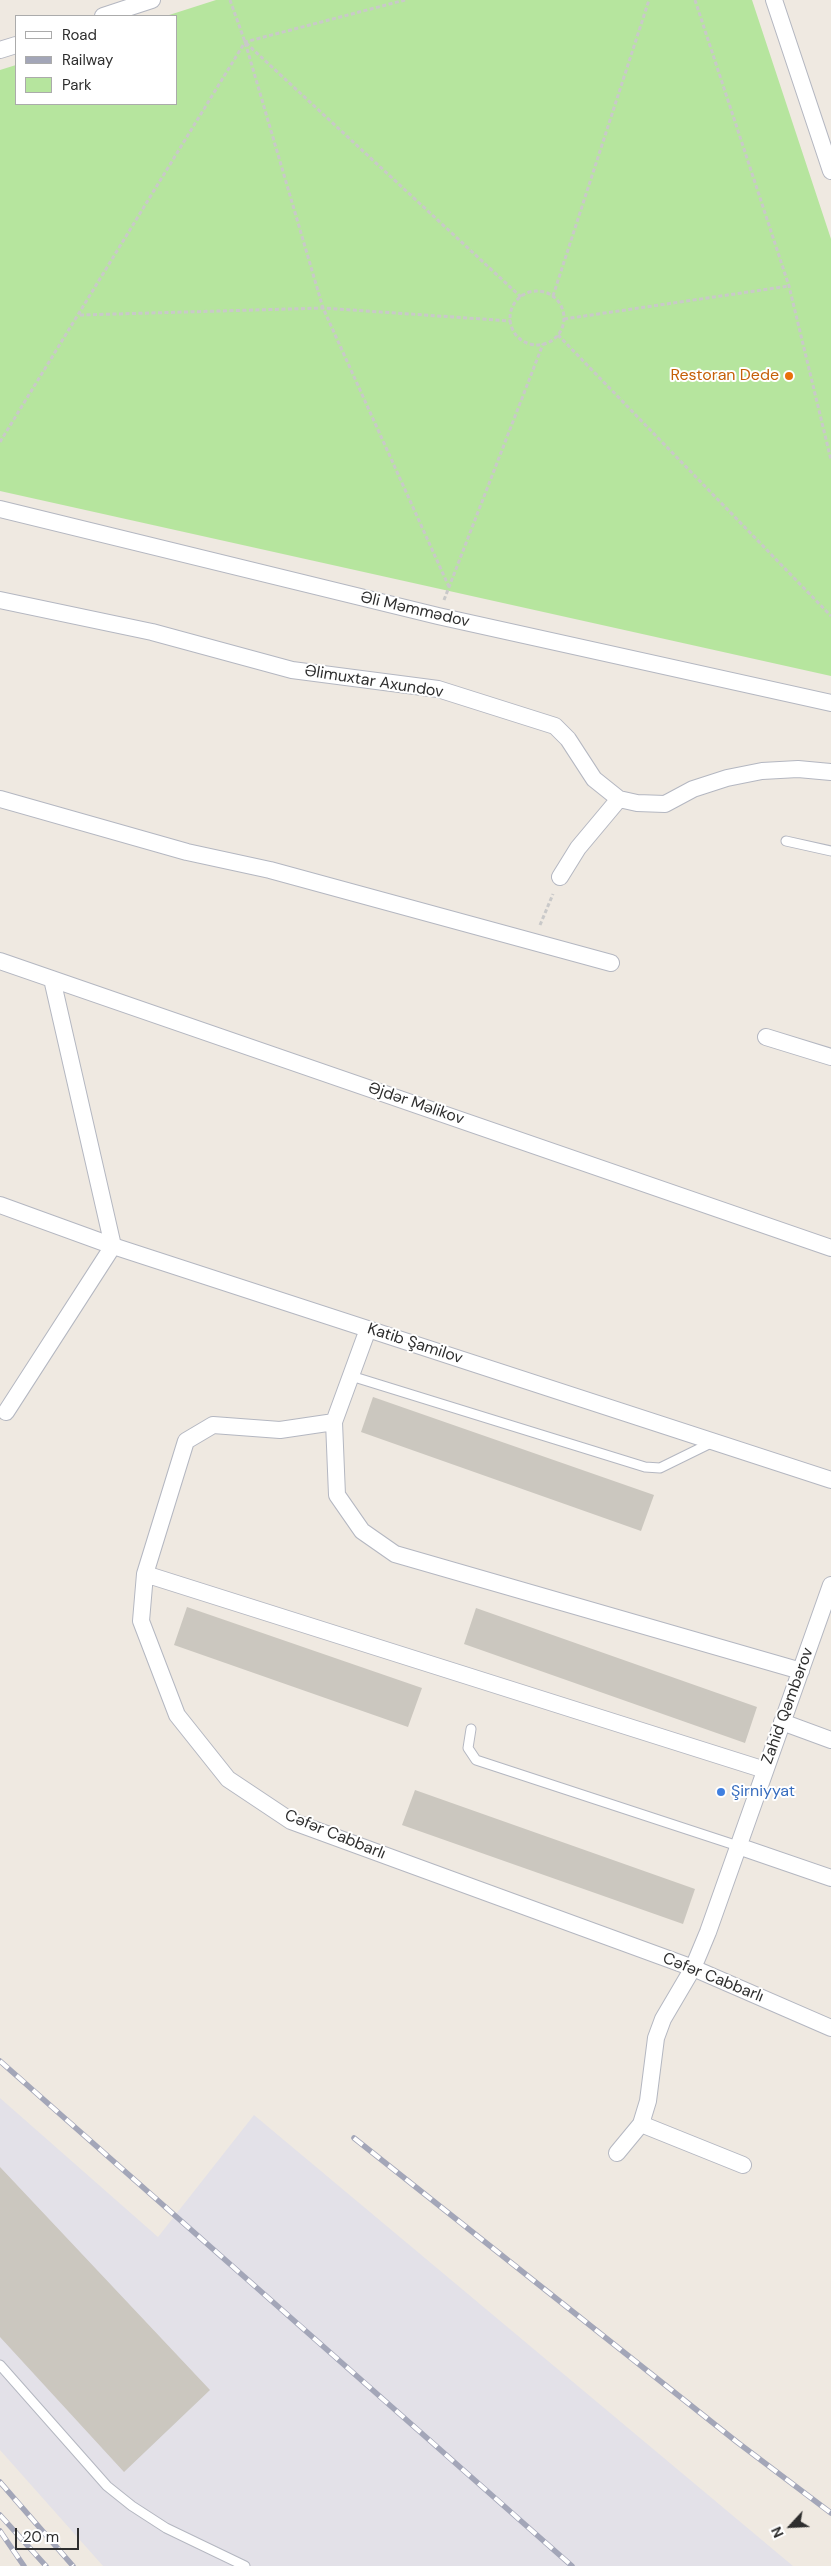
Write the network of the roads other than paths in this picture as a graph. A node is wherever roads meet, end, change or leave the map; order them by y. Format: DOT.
graph roads {
  1 [pos="152,0"];
  2 [pos="774,0"];
  3 [pos="106,15"];
  4 [pos="15,45"];
  5 [pos="0,50"];
  6 [pos="831,171"];
  7 [pos="0,509"];
  8 [pos="0,600"];
  9 [pos="831,703"];
  10 [pos="831,772"];
  11 [pos="0,799"];
  12 [pos="619,799"];
  13 [pos="786,841"];
  14 [pos="831,851"];
  15 [pos="560,877"];
  16 [pos="0,961"];
  17 [pos="611,964"];
  18 [pos="52,978"];
  19 [pos="766,1037"];
  20 [pos="831,1057"];
  21 [pos="0,1205"];
  22 [pos="113,1246"];
  23 [pos="831,1248"];
  24 [pos="368,1329"];
  25 [pos="351,1376"];
  26 [pos="6,1412"];
  27 [pos="334,1422"];
  28 [pos="713,1442"];
  29 [pos="831,1480"];
  30 [pos="145,1574"];
  31 [pos="830,1591"];
  32 [pos="801,1671"];
  33 [pos="782,1722"];
  34 [pos="471,1730"];
  35 [pos="831,1740"];
  36 [pos="765,1770"];
  37 [pos="738,1846"];
  38 [pos="831,1878"];
  39 [pos="693,1968"];
  40 [pos="831,2028"];
  41 [pos="641,2124"];
  42 [pos="617,2153"];
  43 [pos="743,2165"];
  44 [pos="0,2365"];
  45 [pos="246,2566"];
  1 -- 3 [label="street"];
  2 -- 6 [label="street"];
  4 -- 5 [label="street"];
  7 -- 9 [label="street, Əli Məmmədov"];
  8 -- 12 [label="street, Əlimuxtar Axundov"];
  10 -- 12 [label="street"];
  11 -- 17 [label="street"];
  12 -- 15 [label="street"];
  13 -- 14 [label="lane"];
  16 -- 18 [label="street, Əjdər Məlikov"];
  18 -- 22 [label="street"];
  18 -- 23 [label="street, Əjdər Məlikov"];
  19 -- 20 [label="street"];
  21 -- 22 [label="street, Katib Şamilov"];
  22 -- 24 [label="street, Katib Şamilov"];
  22 -- 26 [label="street"];
  24 -- 25 [label="street"];
  24 -- 28 [label="street, Katib Şamilov"];
  25 -- 27 [label="street"];
  25 -- 28 [label="lane"];
  27 -- 30 [label="street, Cəfər Cabbarlı"];
  27 -- 32 [label="street"];
  28 -- 29 [label="street, Katib Şamilov"];
  30 -- 36 [label="street"];
  30 -- 39 [label="street, Cəfər Cabbarlı"];
  31 -- 32 [label="street, Zahid Qəmbərov"];
  32 -- 33 [label="street, Zahid Qəmbərov"];
  33 -- 35 [label="street"];
  33 -- 36 [label="street, Zahid Qəmbərov"];
  34 -- 37 [label="lane"];
  36 -- 37 [label="street, Zahid Qəmbərov"];
  37 -- 38 [label="street"];
  37 -- 39 [label="street, Zahid Qəmbərov"];
  39 -- 40 [label="street, Cəfər Cabbarlı"];
  39 -- 41 [label="street, Zahid Qəmbərov"];
  41 -- 42 [label="street"];
  41 -- 43 [label="street"];
  44 -- 45 [label="lane"];
}
